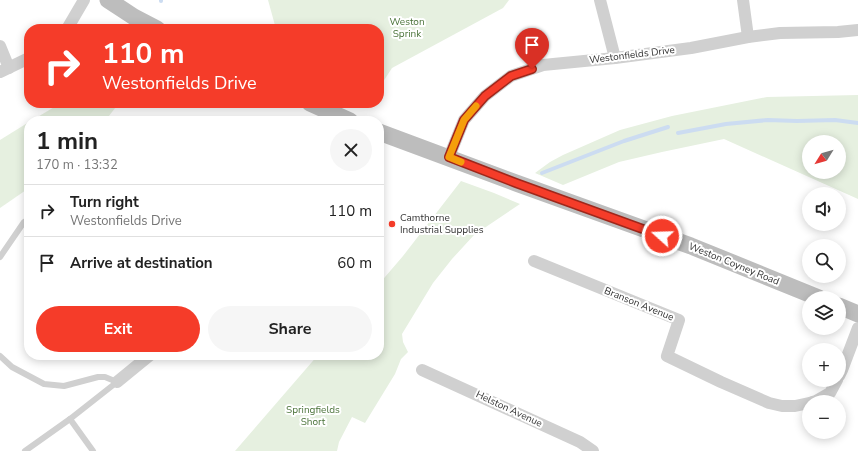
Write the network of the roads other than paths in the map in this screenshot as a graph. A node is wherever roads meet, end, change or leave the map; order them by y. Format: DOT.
graph roads {
  1 [pos="84,0"];
  2 [pos="108,0"];
  3 [pos="600,0"];
  4 [pos="743,0"];
  5 [pos="70,24"];
  6 [pos="147,24"];
  7 [pos="858,30"];
  8 [pos="748,37"];
  9 [pos="0,46"];
  10 [pos="614,58"];
  11 [pos="24,60"];
  12 [pos="5,70"];
  13 [pos="321,108"];
  14 [pos="339,116"];
  15 [pos="384,134"];
  16 [pos="449,157"];
  17 [pos="24,222"];
  18 [pos="0,257"];
  19 [pos="534,261"];
  20 [pos="802,291"];
  21 [pos="846,309"];
  22 [pos="858,314"];
  23 [pos="858,328"];
  24 [pos="0,356"];
  25 [pos="144,360"];
  26 [pos="846,360"];
  27 [pos="422,370"];
  28 [pos="117,382"];
  29 [pos="833,387"];
  30 [pos="826,395"];
  31 [pos="802,404"];
  32 [pos="70,419"];
  33 [pos="25,451"];
  34 [pos="93,451"];
  35 [pos="593,451"];
  1 -- 5 [label="street"];
  2 -- 6 [label="street"];
  3 -- 10 [label="street"];
  4 -- 8 [label="street"];
  7 -- 8 [label="street, Westonfields Drive"];
  8 -- 10 [label="street, Westonfields Drive"];
  9 -- 12 [label="street"];
  10 -- 16 [label="street, Westonfields Drive"];
  11 -- 12 [label="street"];
  13 -- 14 [label="street"];
  15 -- 16 [label="street, Weston Coyney Road"];
  16 -- 20 [label="street, Weston Coyney Road"];
  17 -- 18 [label="lane"];
  19 -- 31 [label="street, Branson Avenue"];
  21 -- 22 [label="street"];
  23 -- 26 [label="street"];
  24 -- 28 [label="lane"];
  25 -- 28 [label="street"];
  27 -- 35 [label="street, Helston Avenue"];
  28 -- 32 [label="lane"];
  29 -- 30 [label="street"];
  32 -- 33 [label="lane"];
  32 -- 34 [label="lane"];
}
